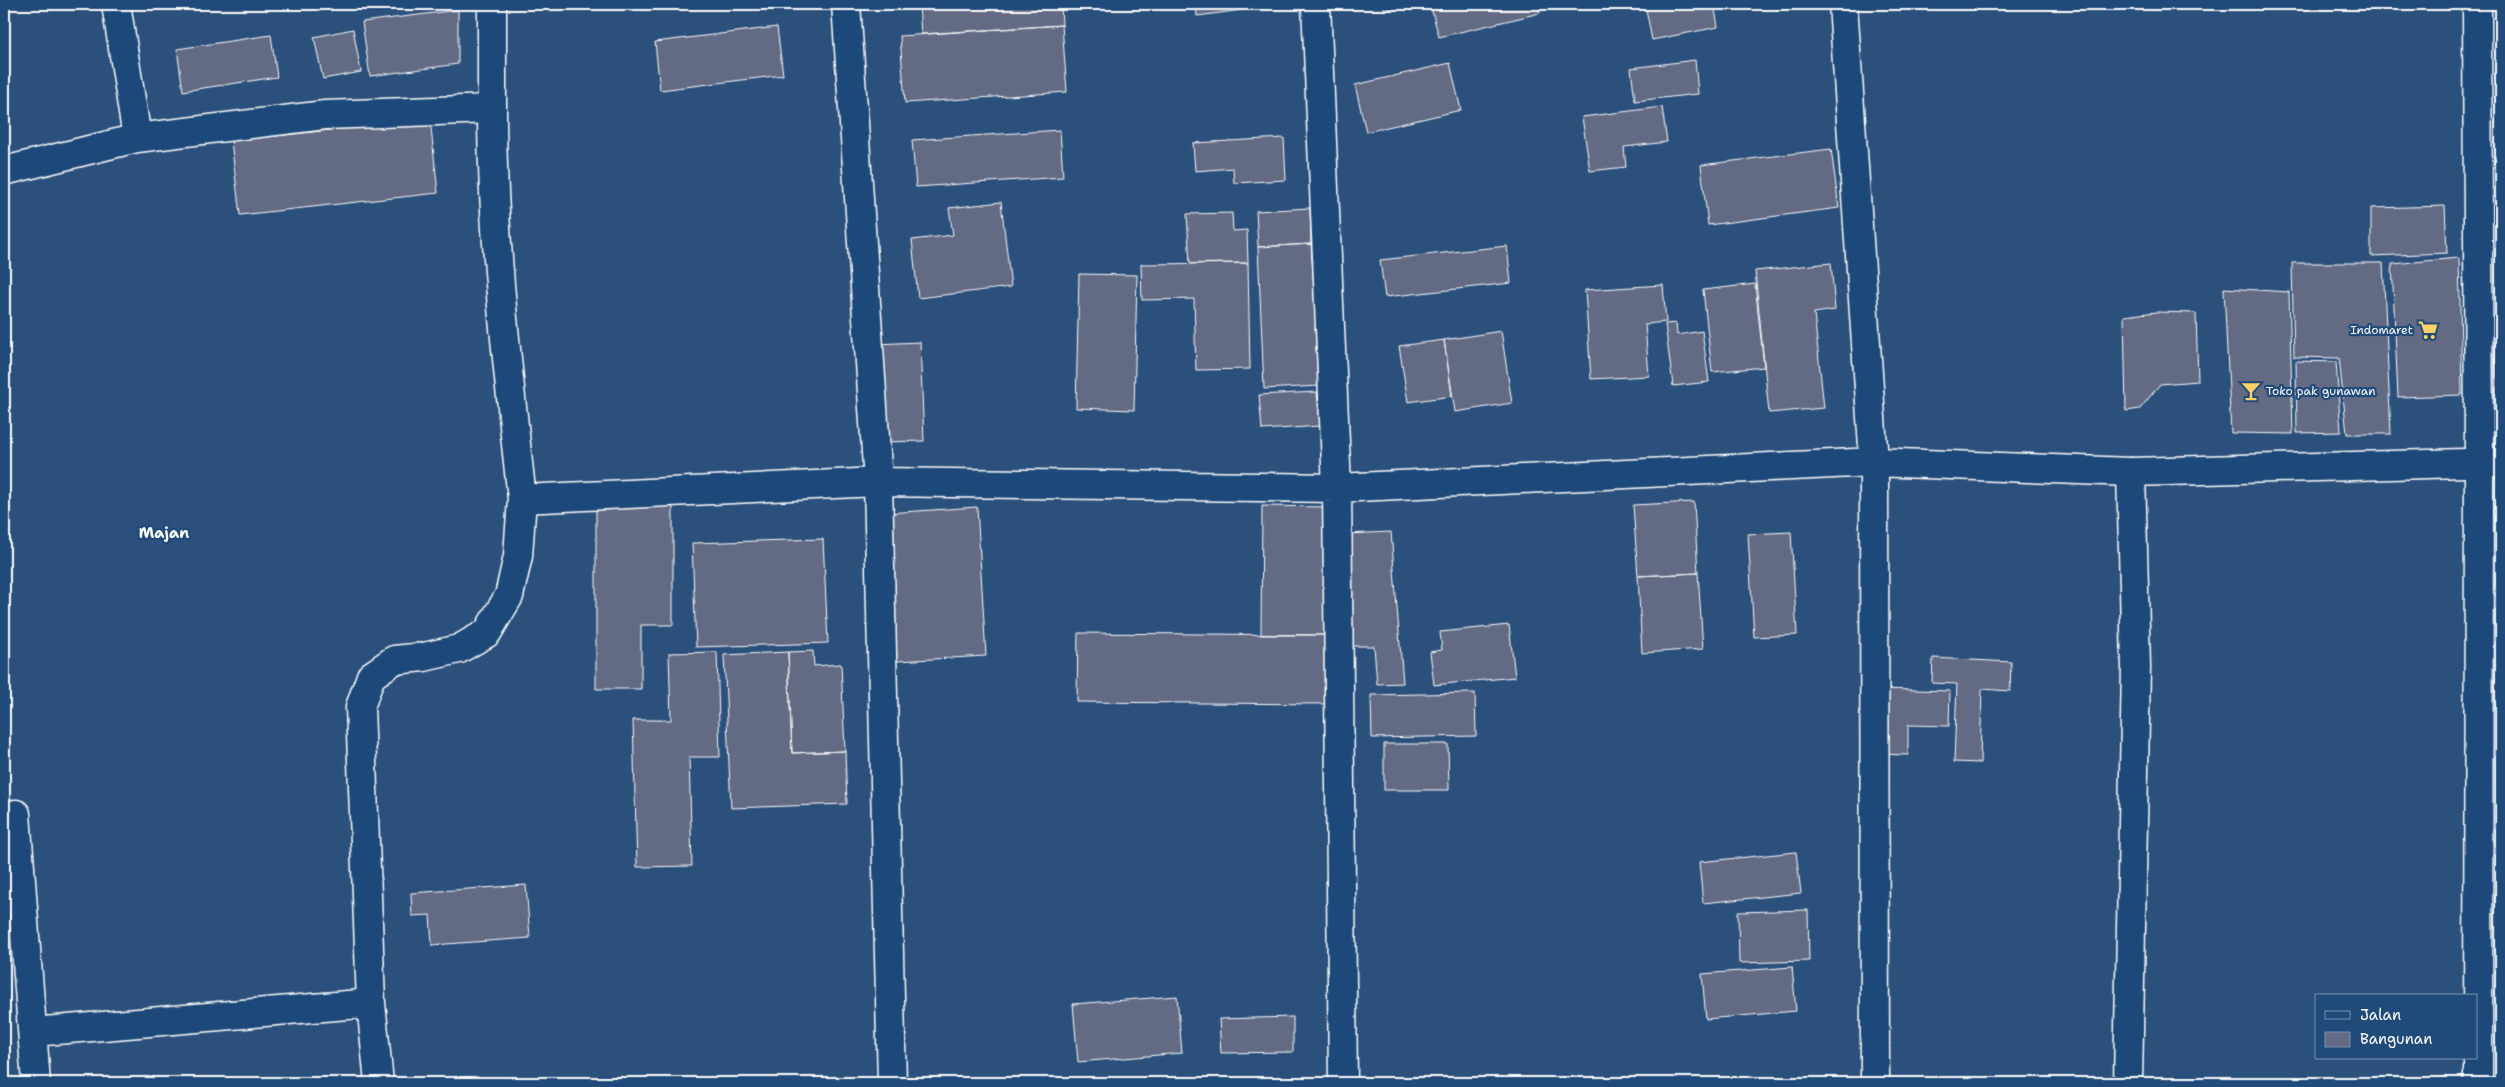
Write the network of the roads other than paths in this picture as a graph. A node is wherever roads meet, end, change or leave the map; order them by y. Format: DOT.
graph roads {
  1 [pos="116,4"];
  2 [pos="492,4"];
  3 [pos="846,4"];
  4 [pos="1316,4"];
  5 [pos="1843,4"];
  6 [pos="2477,4"];
  7 [pos="492,109"];
  8 [pos="138,138"];
  9 [pos="2490,146"];
  10 [pos="4,171"];
  11 [pos="1874,462"];
  12 [pos="2490,462"];
  13 [pos="2131,472"];
  14 [pos="878,482"];
  15 [pos="1337,488"];
  16 [pos="522,499"];
  17 [pos="16,814"];
  18 [pos="371,1003"];
  19 [pos="33,1032"];
  20 [pos="36,1083"];
  21 [pos="379,1083"];
  22 [pos="892,1083"];
  23 [pos="1343,1083"];
  24 [pos="1875,1083"];
  25 [pos="2128,1083"];
  26 [pos="2478,1083"];
  1 -- 8 [label="street"];
  2 -- 7 [label="street"];
  3 -- 14 [label="street"];
  4 -- 15 [label="street"];
  5 -- 11 [label="street"];
  6 -- 9 [label="street"];
  7 -- 8 [label="street"];
  7 -- 16 [label="street"];
  8 -- 10 [label="street"];
  9 -- 12 [label="street"];
  11 -- 13 [label="street"];
  11 -- 15 [label="street"];
  11 -- 24 [label="street"];
  12 -- 13 [label="street"];
  12 -- 26 [label="street"];
  13 -- 25 [label="street"];
  14 -- 15 [label="street"];
  14 -- 16 [label="street"];
  14 -- 22 [label="street"];
  15 -- 23 [label="street"];
  16 -- 18 [label="street"];
  17 -- 19 [label="street"];
  18 -- 19 [label="street"];
  18 -- 21 [label="street"];
  19 -- 20 [label="street"];
}
